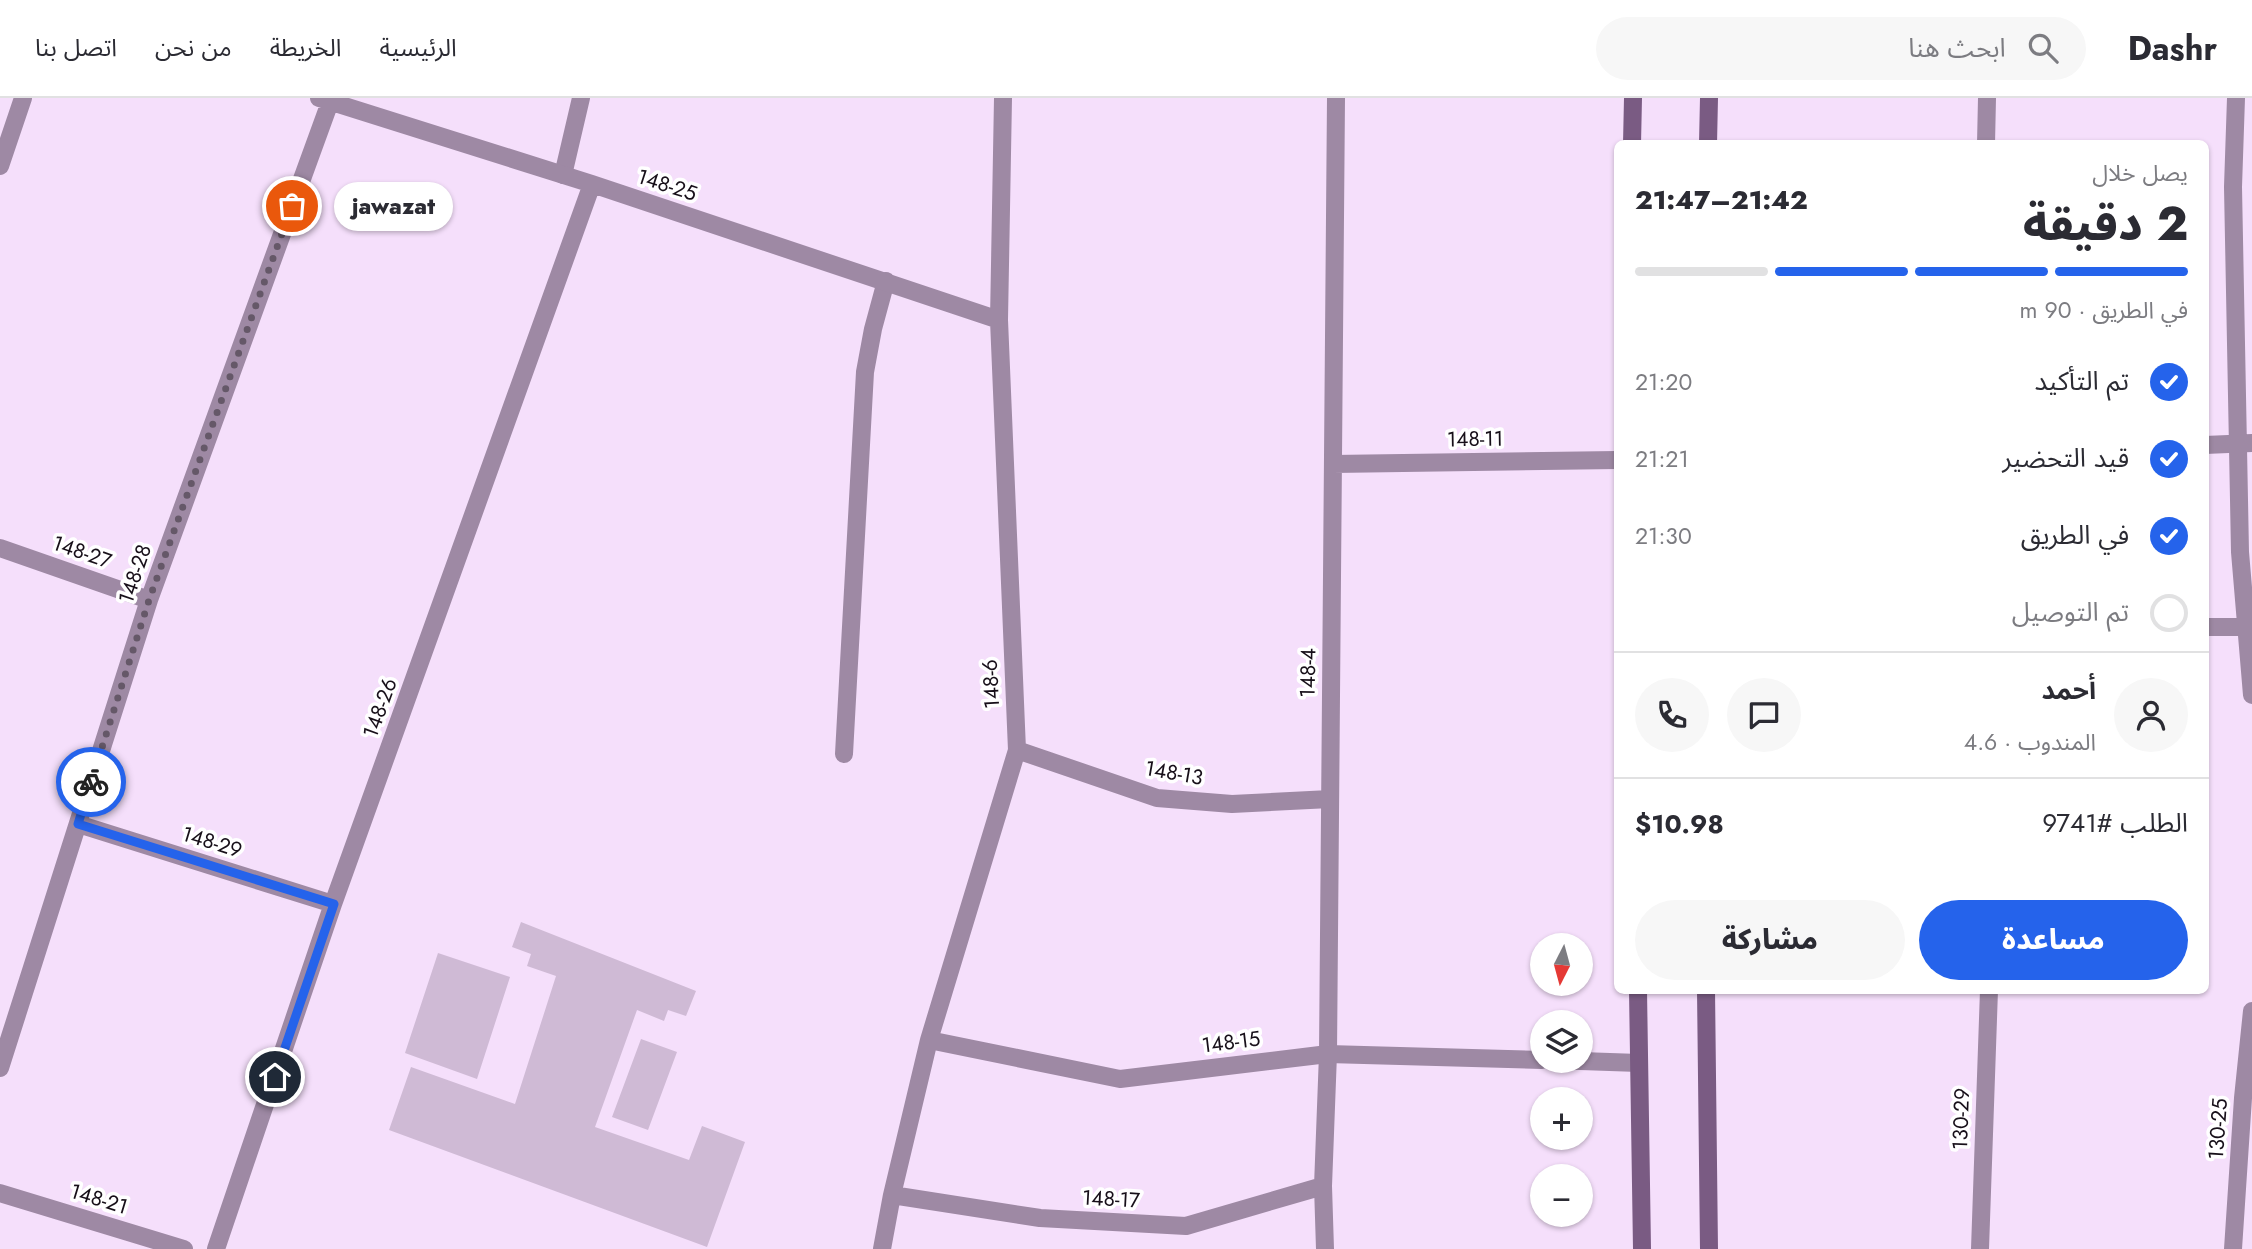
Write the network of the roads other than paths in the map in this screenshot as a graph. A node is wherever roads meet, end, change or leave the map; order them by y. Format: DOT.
graph roads {
  1 [pos="23,98"];
  2 [pos="581,98"];
  3 [pos="1003,98"];
  4 [pos="1336,98"];
  5 [pos="1633,98"];
  6 [pos="1709,98"];
  7 [pos="1987,98"];
  8 [pos="2236,98"];
  9 [pos="324,100"];
  10 [pos="1632,140"];
  11 [pos="1707,140"];
  12 [pos="1986,140"];
  13 [pos="0,166"];
  14 [pos="563,175"];
  15 [pos="592,184"];
  16 [pos="886,281"];
  17 [pos="999,320"];
  18 [pos="2245,443"];
  19 [pos="2209,445"];
  20 [pos="1614,460"];
  21 [pos="1333,464"];
  22 [pos="0,548"];
  23 [pos="149,600"];
  24 [pos="2209,627"];
  25 [pos="2249,627"];
  26 [pos="2252,695"];
  27 [pos="1017,750"];
  28 [pos="844,754"];
  29 [pos="1330,799"];
  30 [pos="78,824"];
  31 [pos="334,904"];
  32 [pos="1638,994"];
  33 [pos="1706,994"];
  34 [pos="1989,994"];
  35 [pos="2252,1012"];
  36 [pos="929,1040"];
  37 [pos="1328,1054"];
  38 [pos="1530,1060"];
  39 [pos="1593,1061"];
  40 [pos="1639,1063"];
  41 [pos="0,1068"];
  42 [pos="1323,1186"];
  43 [pos="0,1193"];
  44 [pos="892,1195"];
  45 [pos="184,1249"];
  46 [pos="216,1249"];
  47 [pos="882,1249"];
  48 [pos="1325,1249"];
  49 [pos="1642,1249"];
  50 [pos="1709,1249"];
  51 [pos="1980,1249"];
  52 [pos="2234,1249"];
  1 -- 13 [label="street"];
  2 -- 14 [label="street"];
  3 -- 17 [label="street, 148-6"];
  4 -- 21 [label="street, 148-4"];
  5 -- 10 [label="street"];
  6 -- 11 [label="street"];
  7 -- 12 [label="street"];
  8 -- 18 [label="street"];
  9 -- 14 [label="street, 148-25"];
  9 -- 23 [label="street, 148-28"];
  14 -- 15 [label="street, 148-25"];
  15 -- 16 [label="street, 148-25"];
  15 -- 31 [label="street, 148-26"];
  16 -- 17 [label="street, 148-25"];
  16 -- 28 [label="street"];
  17 -- 27 [label="street, 148-6"];
  18 -- 19 [label="street"];
  18 -- 25 [label="street"];
  20 -- 21 [label="street, 148-11"];
  21 -- 29 [label="street, 148-4"];
  22 -- 23 [label="street, 148-27"];
  23 -- 30 [label="street, 148-28"];
  24 -- 25 [label="street"];
  25 -- 26 [label="street"];
  27 -- 29 [label="street, 148-13"];
  27 -- 36 [label="street, 148-6"];
  29 -- 37 [label="street, 148-4"];
  30 -- 31 [label="street, 148-29"];
  30 -- 41 [label="street, 148-28"];
  31 -- 46 [label="street, 148-26"];
  32 -- 40 [label="street"];
  33 -- 50 [label="street"];
  34 -- 51 [label="street, 130-29"];
  35 -- 52 [label="street, 130-25"];
  36 -- 37 [label="street, 148-15"];
  36 -- 44 [label="street, 148-6"];
  37 -- 38 [label="street, 148-15"];
  37 -- 42 [label="street, 148-4"];
  39 -- 40 [label="street"];
  40 -- 49 [label="street"];
  42 -- 44 [label="street, 148-17"];
  42 -- 48 [label="street, 148-4"];
  43 -- 45 [label="street, 148-21"];
  44 -- 47 [label="street, 148-6"];
}
